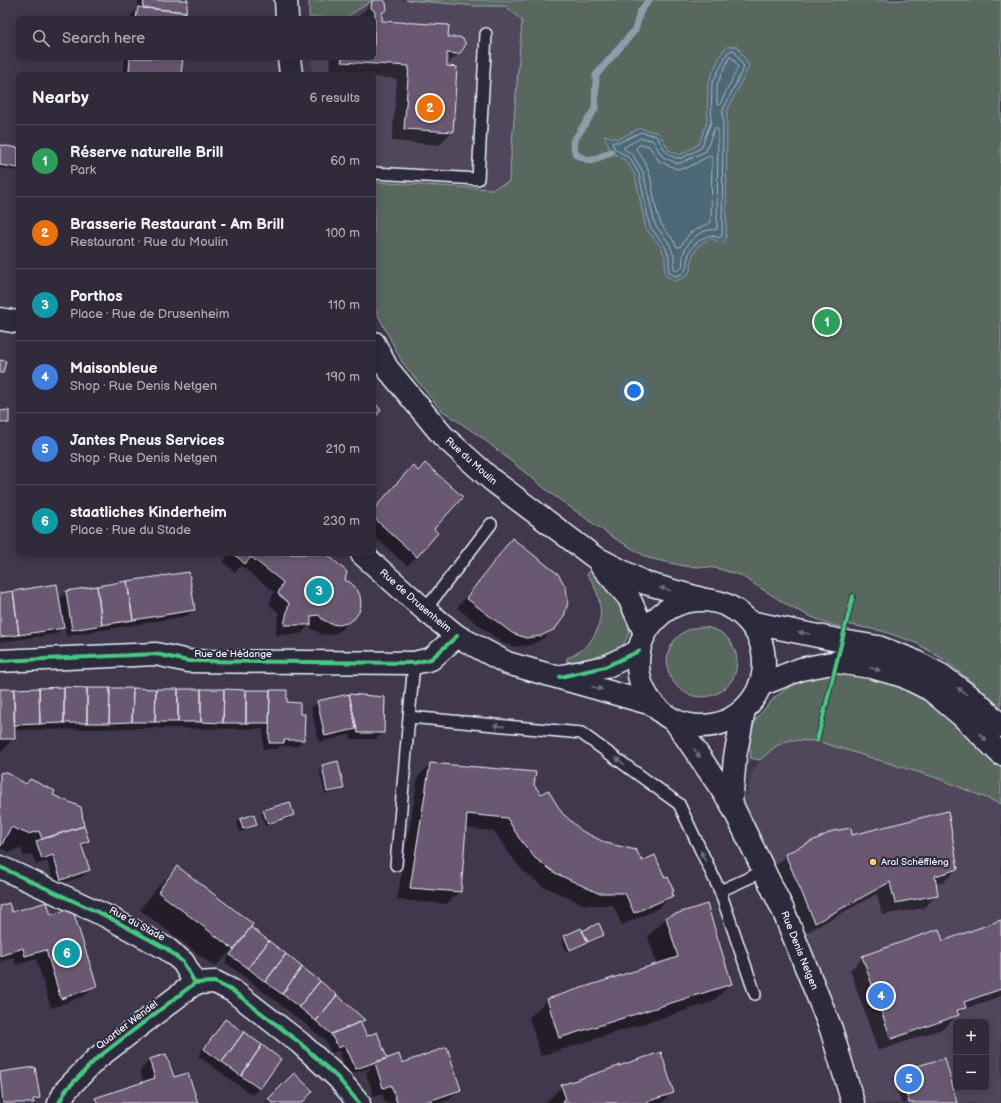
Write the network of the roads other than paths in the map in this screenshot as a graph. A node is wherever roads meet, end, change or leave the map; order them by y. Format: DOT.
graph roads {
  1 [pos="286,0"];
  2 [pos="287,16"];
  3 [pos="486,34"];
  4 [pos="289,60"];
  5 [pos="291,72"];
  6 [pos="376,173"];
  7 [pos="0,319"];
  8 [pos="16,322"];
  9 [pos="376,347"];
  10 [pos="491,524"];
  11 [pos="364,556"];
  12 [pos="593,556"];
  13 [pos="702,599"];
  14 [pos="425,610"];
  15 [pos="750,622"];
  16 [pos="457,636"];
  17 [pos="642,642"];
  18 [pos="0,661"];
  19 [pos="414,663"];
  20 [pos="560,677"];
  21 [pos="760,685"];
  22 [pos="652,704"];
  23 [pos="744,710"];
  24 [pos="409,717"];
  25 [pos="675,721"];
  26 [pos="1001,726"];
  27 [pos="1001,754"];
  28 [pos="731,803"];
  29 [pos="396,865"];
  30 [pos="0,867"];
  31 [pos="764,871"];
  32 [pos="720,891"];
  33 [pos="195,983"];
  34 [pos="755,994"];
  35 [pos="59,1103"];
  36 [pos="359,1103"];
  37 [pos="853,1103"];
  1 -- 2 [label="main road"];
  3 -- 6 [label="lane"];
  4 -- 5 [label="main road"];
  7 -- 8 [label="main road"];
  9 -- 12 [label="main road, Rue du Moulin"];
  10 -- 14 [label="lane"];
  11 -- 14 [label="main road, Rue de Drusenheim"];
  13 -- 12 [label="main road, one-way"];
  12 -- 17 [label="main road"];
  13 -- 15 [label="main road"];
  13 -- 17 [label="main road"];
  14 -- 16 [label="main road, Rue de Drusenheim"];
  15 -- 21 [label="main road"];
  26 -- 15 [label="main road, one-way"];
  16 -- 19 [label="main road, Rue de Hédange"];
  16 -- 20 [label="main road, Rue de Drusenheim"];
  17 -- 20 [label="main road"];
  17 -- 22 [label="main road"];
  18 -- 19 [label="main road, Rue de Hédange"];
  19 -- 24 [label="lane"];
  20 -- 22 [label="main road, Rue de Drusenheim, one-way"];
  21 -- 23 [label="main road"];
  21 -- 27 [label="main road, one-way"];
  22 -- 25 [label="main road"];
  23 -- 25 [label="main road"];
  23 -- 28 [label="main road"];
  24 -- 29 [label="lane"];
  32 -- 24 [label="lane, one-way"];
  25 -- 28 [label="main road, Rue Denis Netgen, one-way"];
  28 -- 31 [label="main road, Rue Denis Netgen"];
  30 -- 33 [label="main road, Rue du Stade"];
  31 -- 32 [label="lane"];
  31 -- 37 [label="main road, Rue Denis Netgen"];
  32 -- 34 [label="lane"];
  33 -- 35 [label="main road, Quartier Wendel"];
  33 -- 36 [label="main road"];
}
